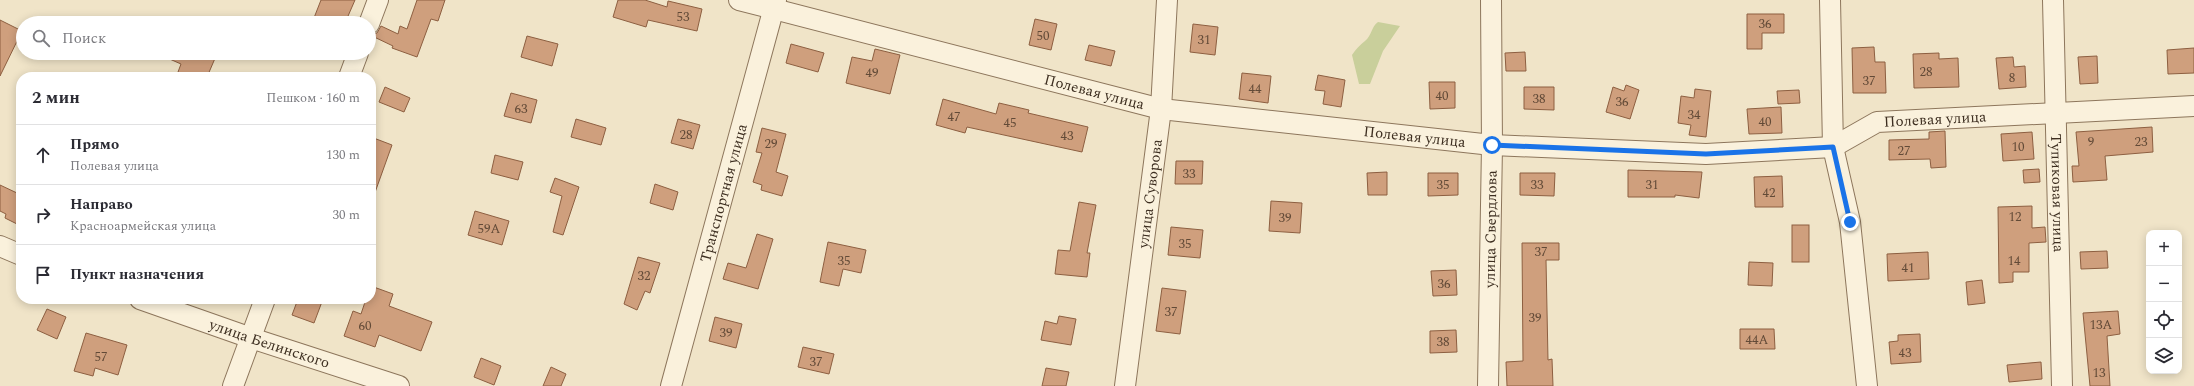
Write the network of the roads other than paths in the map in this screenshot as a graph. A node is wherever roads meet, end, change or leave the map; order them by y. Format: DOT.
graph roads {
  1 [pos="378,0"];
  2 [pos="739,0"];
  3 [pos="1166,0"];
  4 [pos="1490,0"];
  5 [pos="1830,0"];
  6 [pos="2053,0"];
  7 [pos="775,5"];
  8 [pos="372,16"];
  9 [pos="355,60"];
  10 [pos="351,72"];
  11 [pos="2194,106"];
  12 [pos="1161,109"];
  13 [pos="2056,113"];
  14 [pos="1492,145"];
  15 [pos="1833,147"];
  16 [pos="0,246"];
  17 [pos="16,253"];
  18 [pos="154,304"];
  19 [pos="263,304"];
  20 [pos="251,338"];
  21 [pos="233,386"];
  22 [pos="399,386"];
  23 [pos="671,386"];
  24 [pos="1125,386"];
  25 [pos="1488,386"];
  26 [pos="1867,386"];
  27 [pos="2062,386"];
  1 -- 8 [label="street"];
  2 -- 7 [label="street, Полевая улица"];
  3 -- 12 [label="street, улица Суворова"];
  4 -- 14 [label="street, улица Свердлова"];
  5 -- 15 [label="street"];
  6 -- 13 [label="street, Тупиковая улица"];
  7 -- 12 [label="street, Полевая улица"];
  7 -- 23 [label="street, Транспортная улица"];
  9 -- 10 [label="street"];
  11 -- 13 [label="street, Полевая улица"];
  12 -- 14 [label="street, Полевая улица"];
  12 -- 24 [label="street, улица Суворова"];
  13 -- 15 [label="street, Полевая улица"];
  13 -- 27 [label="street, Тупиковая улица"];
  14 -- 15 [label="street, Полевая улица"];
  14 -- 25 [label="street, улица Свердлова"];
  15 -- 26 [label="street"];
  16 -- 17 [label="street"];
  18 -- 20 [label="street, улица Белинского"];
  19 -- 20 [label="street"];
  20 -- 21 [label="street"];
  20 -- 22 [label="street, улица Белинского"];
}
